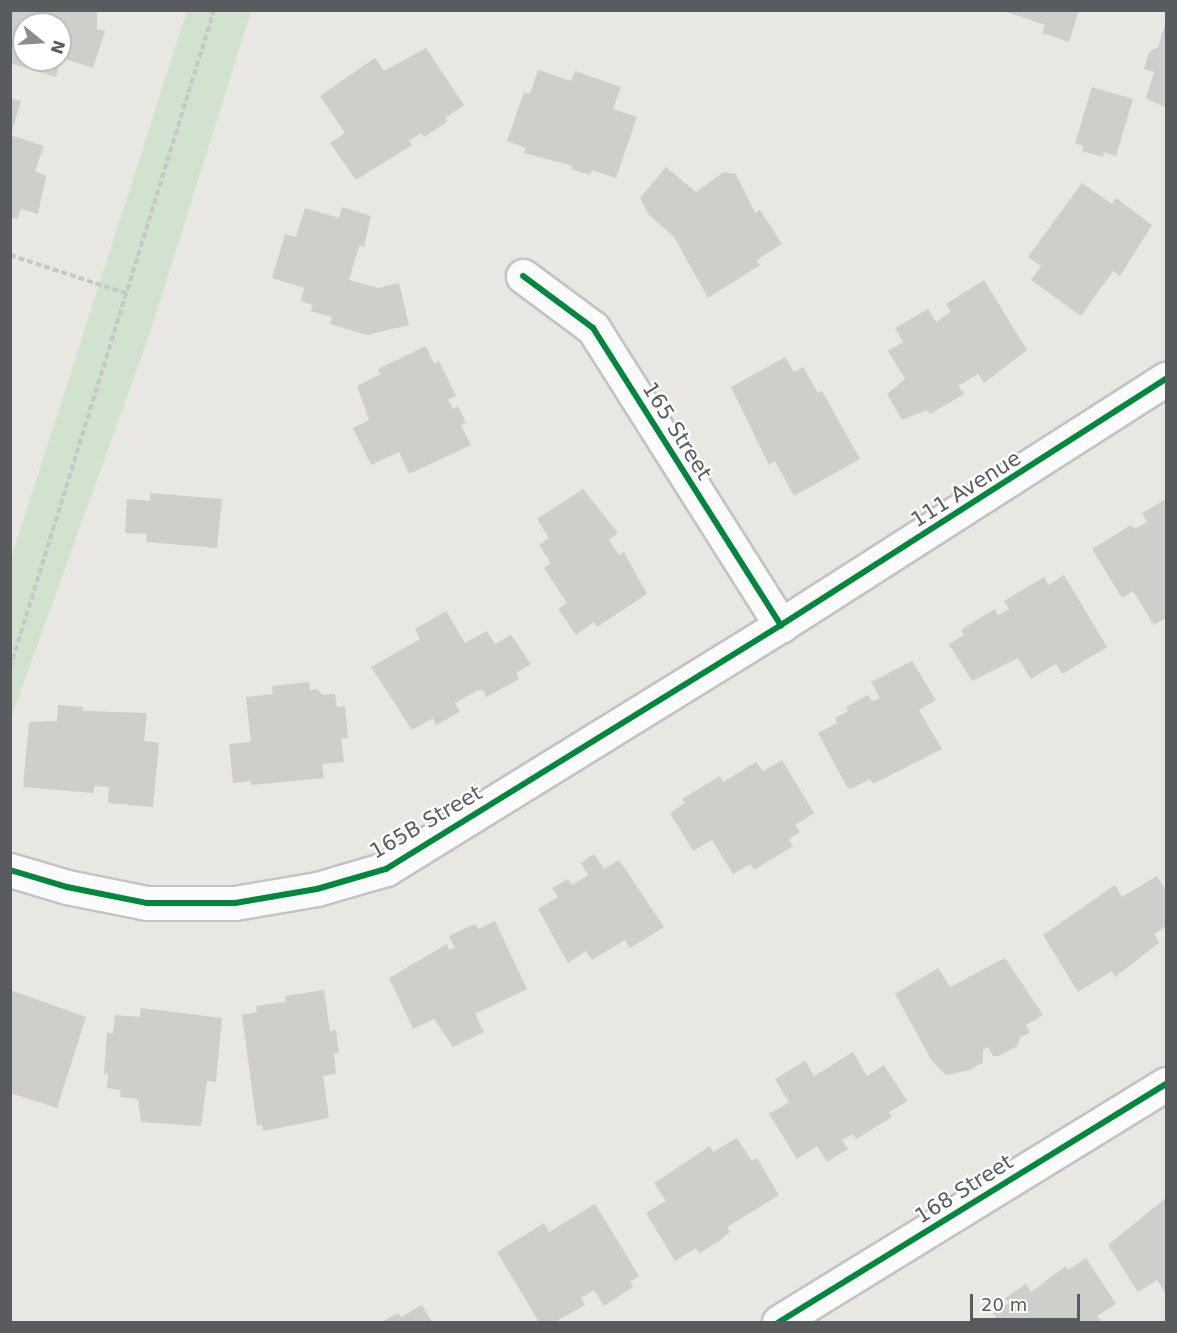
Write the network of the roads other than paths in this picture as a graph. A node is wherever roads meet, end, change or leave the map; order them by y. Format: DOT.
graph roads {
  1 [pos="523,276"];
  2 [pos="1167,379"];
  3 [pos="781,625"];
  4 [pos="10,870"];
  5 [pos="1167,1084"];
  6 [pos="780,1323"];
  1 -- 3 [label="street, 165 Street"];
  2 -- 3 [label="street, 111 Avenue"];
  3 -- 4 [label="street, 165B Street"];
  5 -- 6 [label="street, 168 Street"];
}
